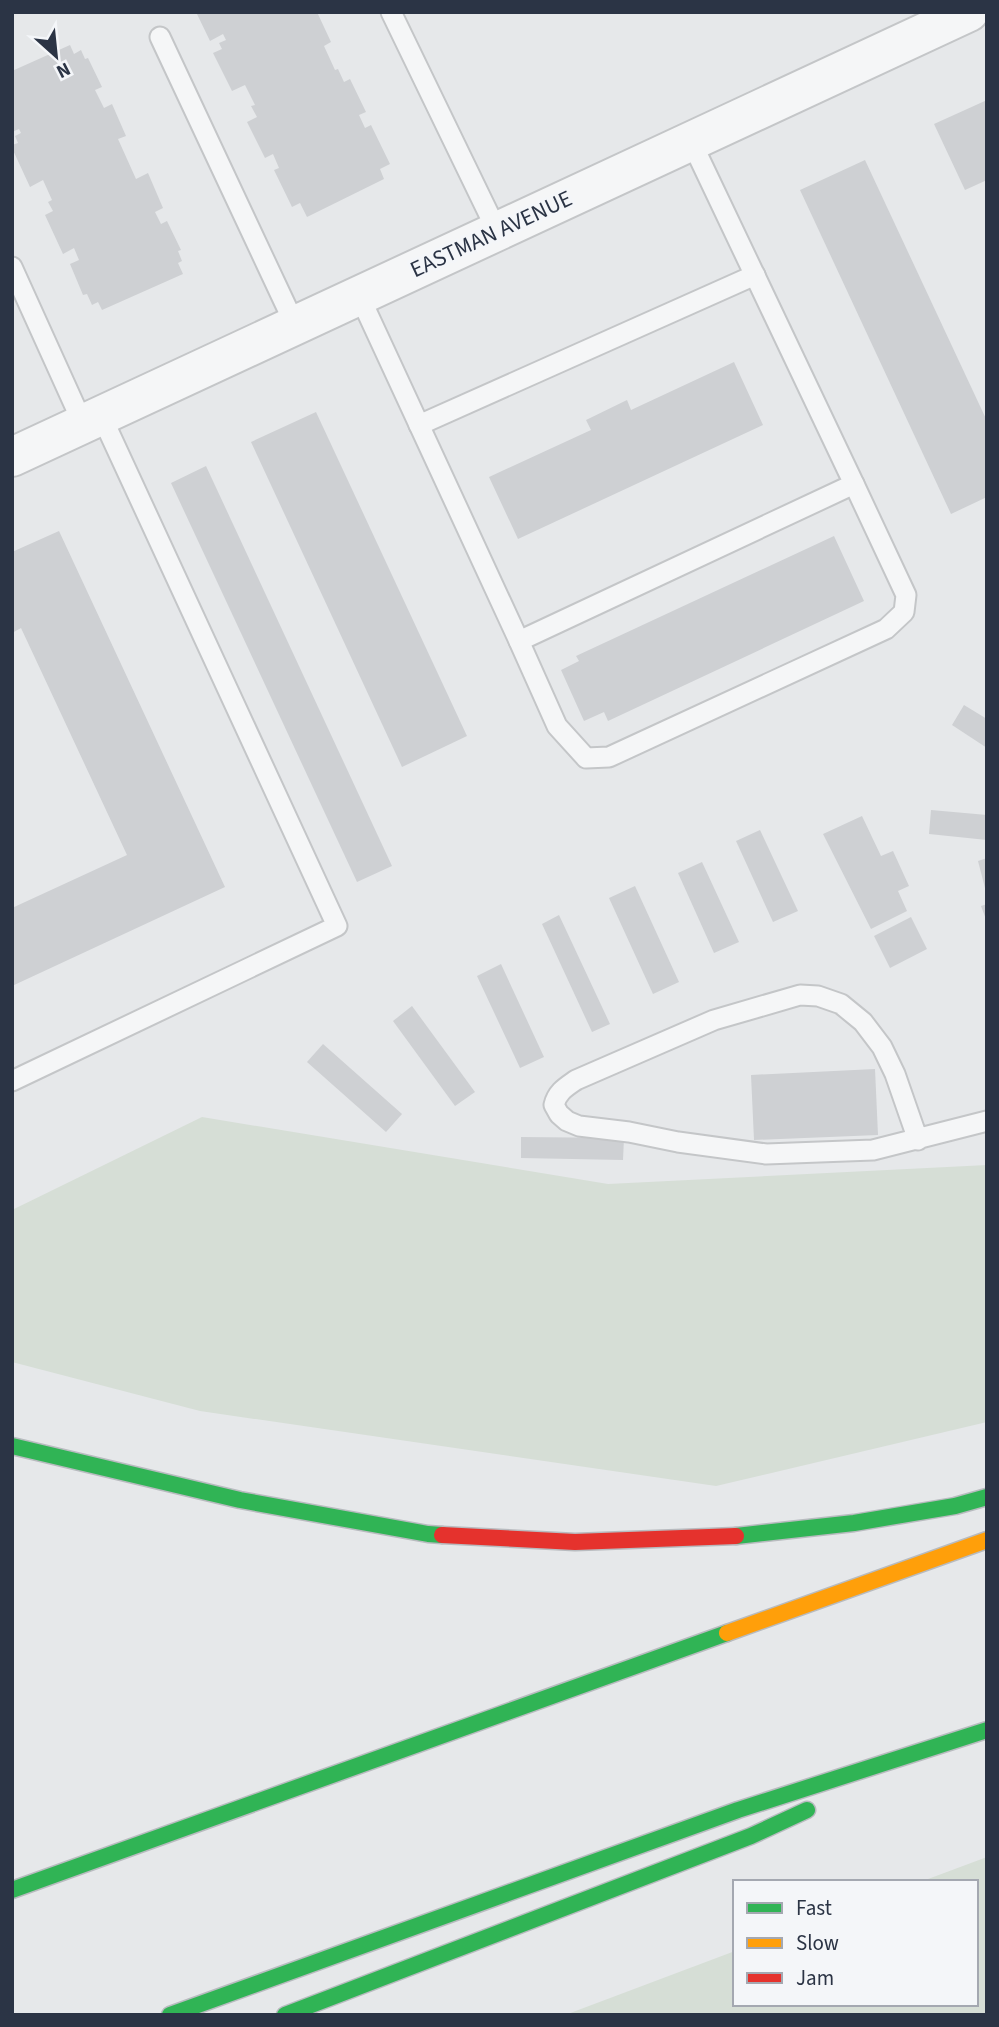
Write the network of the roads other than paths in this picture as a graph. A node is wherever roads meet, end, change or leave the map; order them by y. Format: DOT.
graph roads {
  1 [pos="391,12"];
  2 [pos="969,12"];
  3 [pos="160,37"];
  4 [pos="691,141"];
  5 [pos="497,232"];
  6 [pos="12,267"];
  7 [pos="755,275"];
  8 [pos="359,296"];
  9 [pos="295,325"];
  10 [pos="92,419"];
  11 [pos="419,425"];
  12 [pos="12,457"];
  13 [pos="854,484"];
  14 [pos="519,641"];
  15 [pos="12,1081"];
  16 [pos="987,1121"];
  17 [pos="918,1140"];
  18 [pos="12,1446"];
  19 [pos="987,1497"];
  20 [pos="987,1540"];
  21 [pos="987,1730"];
  22 [pos="948,1744"];
  23 [pos="850,1790"];
  24 [pos="825,1801"];
  25 [pos="12,1890"];
  26 [pos="170,2015"];
  27 [pos="285,2015"];
  1 -- 5 [label="lane"];
  2 -- 4 [label="street, EASTMAN AVENUE"];
  3 -- 9 [label="lane"];
  4 -- 5 [label="street, EASTMAN AVENUE"];
  4 -- 7 [label="lane"];
  5 -- 8 [label="street, EASTMAN AVENUE"];
  6 -- 10 [label="lane"];
  7 -- 11 [label="lane"];
  7 -- 13 [label="lane"];
  8 -- 9 [label="street, EASTMAN AVENUE"];
  8 -- 11 [label="lane"];
  9 -- 10 [label="street, EASTMAN AVENUE"];
  10 -- 12 [label="street, EASTMAN AVENUE"];
  10 -- 15 [label="lane"];
  11 -- 14 [label="lane"];
  13 -- 14 [label="lane"];
  13 -- 14 [label="lane"];
  16 -- 17 [label="lane"];
  17 -- 17 [label="lane"];
  18 -- 19 [label="highway"];
  20 -- 25 [label="highway"];
  21 -- 22 [label="highway"];
  22 -- 23 [label="highway"];
  22 -- 26 [label="highway"];
  24 -- 27 [label="highway"];
}
